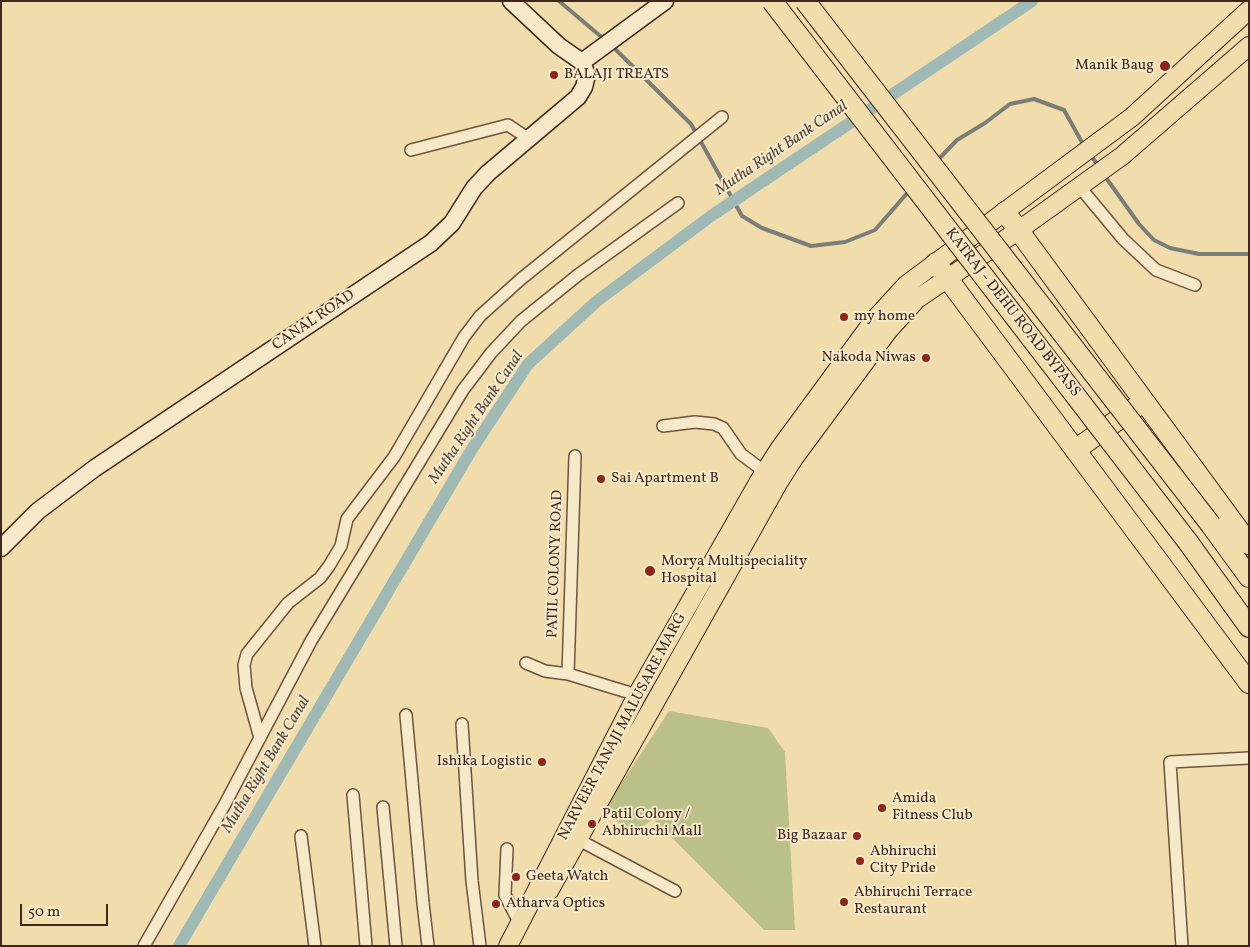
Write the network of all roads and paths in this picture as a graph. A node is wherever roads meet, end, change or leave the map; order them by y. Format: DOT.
graph roads {
  1 [pos="512,1"];
  2 [pos="665,1"];
  3 [pos="772,1"];
  4 [pos="805,1"];
  5 [pos="1249,10"];
  6 [pos="1249,46"];
  7 [pos="582,62"];
  8 [pos="722,118"];
  9 [pos="529,139"];
  10 [pos="411,150"];
  11 [pos="1085,182"];
  12 [pos="678,203"];
  13 [pos="1005,212"];
  14 [pos="1019,230"];
  15 [pos="942,271"];
  16 [pos="1195,284"];
  17 [pos="1144,401"];
  18 [pos="663,426"];
  19 [pos="1075,450"];
  20 [pos="575,456"];
  21 [pos="765,472"];
  22 [pos="1249,544"];
  23 [pos="1,548"];
  24 [pos="1249,577"];
  25 [pos="1249,627"];
  26 [pos="526,663"];
  27 [pos="568,674"];
  28 [pos="1249,683"];
  29 [pos="636,695"];
  30 [pos="406,715"];
  31 [pos="462,724"];
  32 [pos="260,738"];
  33 [pos="1249,758"];
  34 [pos="353,795"];
  35 [pos="383,807"];
  36 [pos="301,836"];
  37 [pos="577,839"];
  38 [pos="507,849"];
  39 [pos="674,891"];
  40 [pos="519,922"];
  41 [pos="144,946"];
  42 [pos="315,946"];
  43 [pos="366,946"];
  44 [pos="396,946"];
  45 [pos="428,946"];
  46 [pos="480,946"];
  47 [pos="508,946"];
  48 [pos="519,946"];
  49 [pos="1182,946"];
  1 -- 7 [label="street"];
  2 -- 7 [label="street"];
  3 -- 25 [label="highway, KATRAJ - DEHU ROAD BYPASS, bridge"];
  4 -- 24 [label="highway, KATRAJ - DEHU ROAD BYPASS, bridge"];
  5 -- 13 [label="main road, NARVEER TANAJI MALUSARE MARG"];
  6 -- 11 [label="main road, NARVEER TANAJI MALUSARE MARG"];
  7 -- 9 [label="street, CANAL ROAD"];
  8 -- 32 [label="street"];
  9 -- 10 [label="street"];
  9 -- 23 [label="street, CANAL ROAD"];
  11 -- 14 [label="main road, NARVEER TANAJI MALUSARE MARG"];
  11 -- 16 [label="street"];
  12 -- 32 [label="street"];
  13 -- 14 [label="highway"];
  13 -- 15 [label="main road, NARVEER TANAJI MALUSARE MARG"];
  14 -- 15 [label="main road, NARVEER TANAJI MALUSARE MARG"];
  14 -- 17 [label="highway"];
  15 -- 19 [label="highway"];
  15 -- 21 [label="main road, NARVEER TANAJI MALUSARE MARG"];
  15 -- 37 [label="main road, NARVEER TANAJI MALUSARE MARG"];
  17 -- 19 [label="highway"];
  17 -- 22 [label="highway"];
  18 -- 21 [label="street"];
  19 -- 28 [label="highway"];
  20 -- 27 [label="street, PATIL COLONY ROAD"];
  21 -- 29 [label="main road, NARVEER TANAJI MALUSARE MARG"];
  26 -- 27 [label="street"];
  27 -- 29 [label="street"];
  29 -- 40 [label="main road, NARVEER TANAJI MALUSARE MARG"];
  30 -- 45 [label="street"];
  31 -- 46 [label="street"];
  32 -- 41 [label="street"];
  33 -- 49 [label="street"];
  34 -- 43 [label="street"];
  35 -- 44 [label="street"];
  36 -- 42 [label="street"];
  37 -- 39 [label="street"];
  37 -- 48 [label="main road, NARVEER TANAJI MALUSARE MARG"];
  38 -- 40 [label="street"];
  40 -- 47 [label="main road, NARVEER TANAJI MALUSARE MARG"];
}
